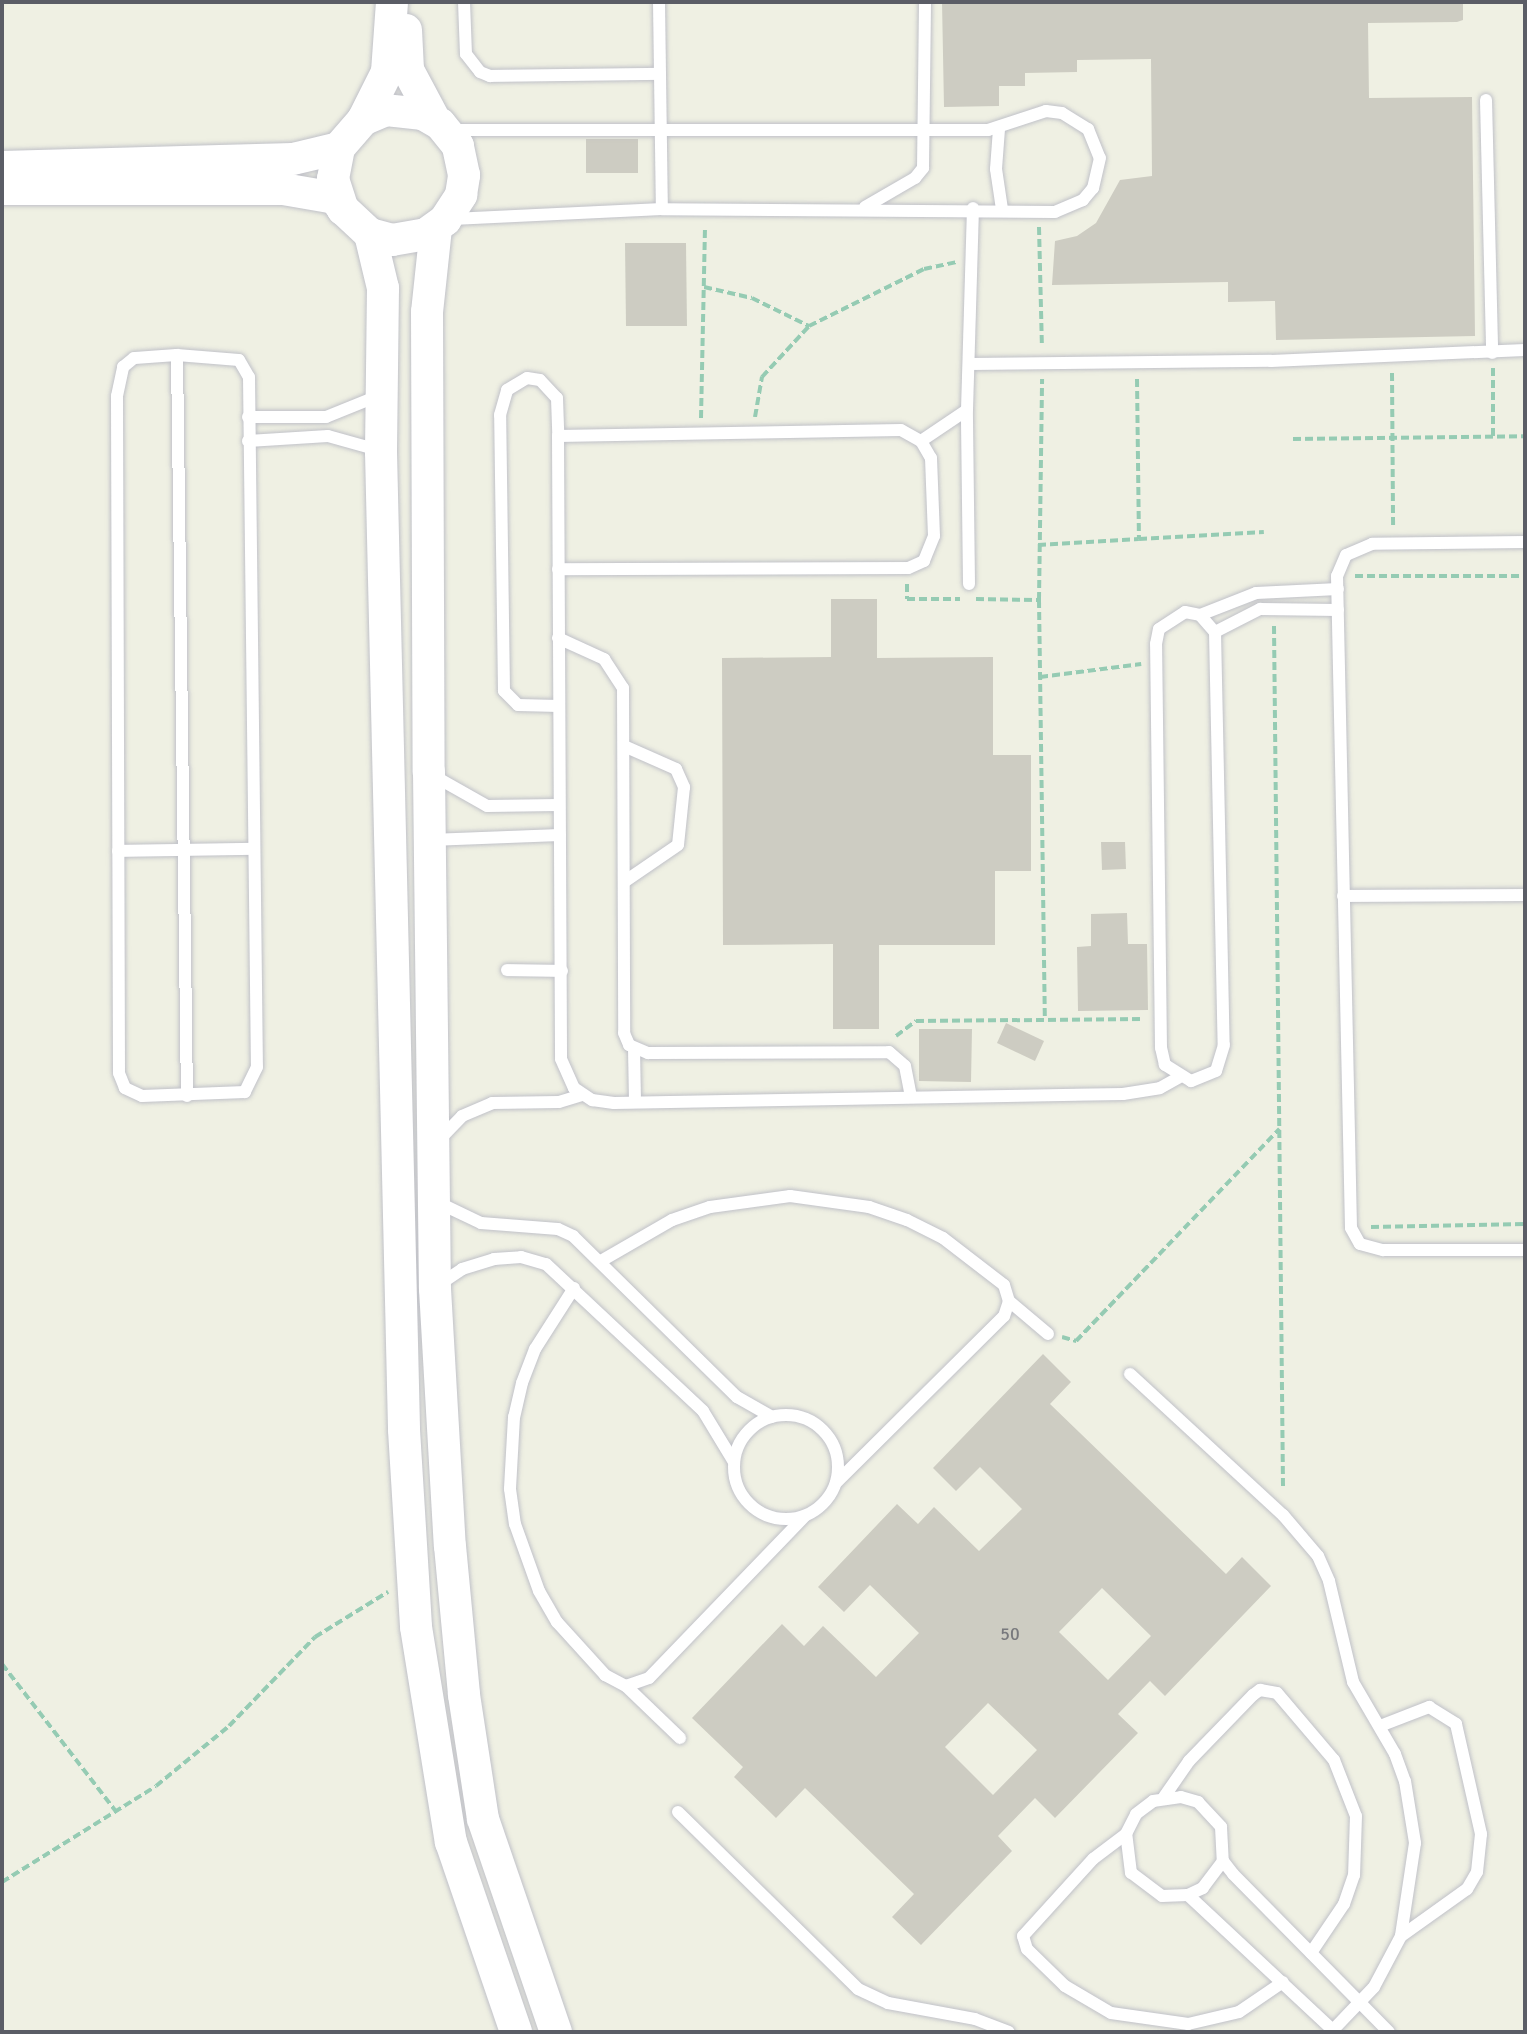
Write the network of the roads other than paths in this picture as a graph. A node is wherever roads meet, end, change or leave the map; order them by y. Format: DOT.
graph roads {
  1 [pos="392,2"];
  2 [pos="406,2"];
  3 [pos="464,2"];
  4 [pos="659,2"];
  5 [pos="925,2"];
  6 [pos="660,74"];
  7 [pos="1486,100"];
  8 [pos="363,120"];
  9 [pos="440,124"];
  10 [pos="660,129"];
  11 [pos="999,129"];
  12 [pos="926,130"];
  13 [pos="339,148"];
  14 [pos="2,167"];
  15 [pos="2,189"];
  16 [pos="973,208"];
  17 [pos="343,209"];
  18 [pos="662,209"];
  19 [pos="862,209"];
  20 [pos="1002,209"];
  21 [pos="440,224"];
  22 [pos="370,234"];
  23 [pos="1525,350"];
  24 [pos="1492,353"];
  25 [pos="177,355"];
  26 [pos="970,364"];
  27 [pos="381,394"];
  28 [pos="967,410"];
  29 [pos="248,417"];
  30 [pos="558,436"];
  31 [pos="248,441"];
  32 [pos="921,441"];
  33 [pos="381,452"];
  34 [pos="1525,542"];
  35 [pos="558,569"];
  36 [pos="1337,583"];
  37 [pos="969,584"];
  38 [pos="1338,610"];
  39 [pos="1200,615"];
  40 [pos="1215,632"];
  41 [pos="558,638"];
  42 [pos="559,706"];
  43 [pos="389,744"];
  44 [pos="624,746"];
  45 [pos="429,772"];
  46 [pos="558,805"];
  47 [pos="560,835"];
  48 [pos="430,840"];
  49 [pos="251,849"];
  50 [pos="118,851"];
  51 [pos="184,851"];
  52 [pos="624,882"];
  53 [pos="1525,895"];
  54 [pos="1343,896"];
  55 [pos="507,970"];
  56 [pos="562,971"];
  57 [pos="634,1049"];
  58 [pos="1178,1078"];
  59 [pos="582,1095"];
  60 [pos="187,1096"];
  61 [pos="911,1096"];
  62 [pos="635,1102"];
  63 [pos="433,1153"];
  64 [pos="434,1200"];
  65 [pos="1525,1250"];
  66 [pos="601,1261"];
  67 [pos="574,1288"];
  68 [pos="435,1289"];
  69 [pos="1009,1301"];
  70 [pos="1048,1334"];
  71 [pos="1130,1374"];
  72 [pos="772,1417"];
  73 [pos="734,1462"];
  74 [pos="836,1483"];
  75 [pos="804,1517"];
  76 [pos="626,1686"];
  77 [pos="1380,1726"];
  78 [pos="680,1738"];
  79 [pos="1164,1797"];
  80 [pos="678,1812"];
  81 [pos="1126,1834"];
  82 [pos="1223,1861"];
  83 [pos="1188,1895"];
  84 [pos="1401,1936"];
  85 [pos="1311,1953"];
  86 [pos="1283,1982"];
  87 [pos="1361,2004"];
  88 [pos="517,2028"];
  89 [pos="1333,2031"];
  90 [pos="556,2032"];
  91 [pos="1009,2032"];
  92 [pos="1389,2032"];
  1 -- 8 [label="street"];
  2 -- 9 [label="street"];
  3 -- 6 [label="lane"];
  4 -- 6 [label="lane"];
  5 -- 12 [label="lane"];
  6 -- 10 [label="lane"];
  7 -- 24 [label="lane"];
  8 -- 9 [label="street"];
  8 -- 13 [label="street"];
  9 -- 10 [label="lane"];
  9 -- 21 [label="street"];
  10 -- 12 [label="lane"];
  10 -- 18 [label="lane"];
  11 -- 12 [label="lane"];
  11 -- 20 [label="lane"];
  11 -- 20 [label="lane"];
  12 -- 19 [label="lane"];
  13 -- 14 [label="street"];
  13 -- 17 [label="street"];
  15 -- 17 [label="street"];
  16 -- 19 [label="lane"];
  16 -- 20 [label="lane"];
  16 -- 26 [label="lane"];
  17 -- 22 [label="street"];
  18 -- 19 [label="lane"];
  18 -- 21 [label="lane"];
  21 -- 22 [label="street"];
  21 -- 45 [label="street"];
  22 -- 27 [label="street"];
  23 -- 24 [label="lane"];
  24 -- 26 [label="lane"];
  25 -- 29 [label="lane"];
  25 -- 50 [label="lane"];
  25 -- 51 [label="lane"];
  26 -- 28 [label="lane"];
  27 -- 29 [label="lane"];
  27 -- 33 [label="street"];
  28 -- 32 [label="lane"];
  28 -- 37 [label="lane"];
  29 -- 31 [label="lane"];
  30 -- 32 [label="lane"];
  30 -- 35 [label="lane"];
  30 -- 42 [label="lane"];
  31 -- 33 [label="lane"];
  31 -- 49 [label="lane"];
  32 -- 35 [label="lane"];
  33 -- 43 [label="street"];
  34 -- 36 [label="lane"];
  35 -- 41 [label="lane"];
  36 -- 38 [label="lane"];
  36 -- 39 [label="lane"];
  38 -- 40 [label="lane"];
  38 -- 54 [label="lane"];
  39 -- 40 [label="lane"];
  39 -- 58 [label="lane"];
  40 -- 58 [label="lane"];
  41 -- 42 [label="lane"];
  41 -- 44 [label="lane"];
  42 -- 46 [label="lane"];
  43 -- 48 [label="street"];
  43 -- 88 [label="street"];
  44 -- 52 [label="lane"];
  44 -- 52 [label="lane"];
  45 -- 46 [label="lane"];
  45 -- 48 [label="street"];
  46 -- 47 [label="lane"];
  47 -- 48 [label="lane"];
  47 -- 56 [label="lane"];
  48 -- 63 [label="street"];
  49 -- 51 [label="lane"];
  49 -- 60 [label="lane"];
  50 -- 51 [label="lane"];
  50 -- 60 [label="lane"];
  51 -- 60 [label="lane"];
  52 -- 57 [label="lane"];
  53 -- 54 [label="lane"];
  54 -- 65 [label="lane"];
  55 -- 56 [label="lane"];
  56 -- 59 [label="lane"];
  57 -- 61 [label="lane"];
  57 -- 62 [label="lane"];
  58 -- 61 [label="lane"];
  59 -- 62 [label="lane"];
  59 -- 63 [label="lane"];
  61 -- 62 [label="lane"];
  63 -- 64 [label="street"];
  64 -- 66 [label="lane"];
  64 -- 68 [label="street"];
  66 -- 69 [label="lane"];
  66 -- 72 [label="lane"];
  67 -- 68 [label="lane"];
  67 -- 73 [label="lane"];
  67 -- 76 [label="lane"];
  68 -- 90 [label="street"];
  69 -- 70 [label="lane"];
  69 -- 74 [label="lane"];
  71 -- 77 [label="lane"];
  72 -- 73 [label="lane"];
  72 -- 74 [label="lane"];
  73 -- 75 [label="lane"];
  74 -- 75 [label="lane"];
  75 -- 76 [label="lane"];
  76 -- 78 [label="lane"];
  77 -- 84 [label="lane"];
  77 -- 84 [label="lane"];
  79 -- 81 [label="lane"];
  79 -- 82 [label="lane"];
  79 -- 85 [label="lane"];
  80 -- 91 [label="lane"];
  81 -- 83 [label="lane"];
  81 -- 86 [label="lane"];
  82 -- 83 [label="lane"];
  82 -- 85 [label="lane"];
  83 -- 86 [label="lane"];
  84 -- 87 [label="lane"];
  85 -- 87 [label="lane"];
  86 -- 89 [label="lane"];
  87 -- 89 [label="lane"];
  87 -- 92 [label="lane"];
}
